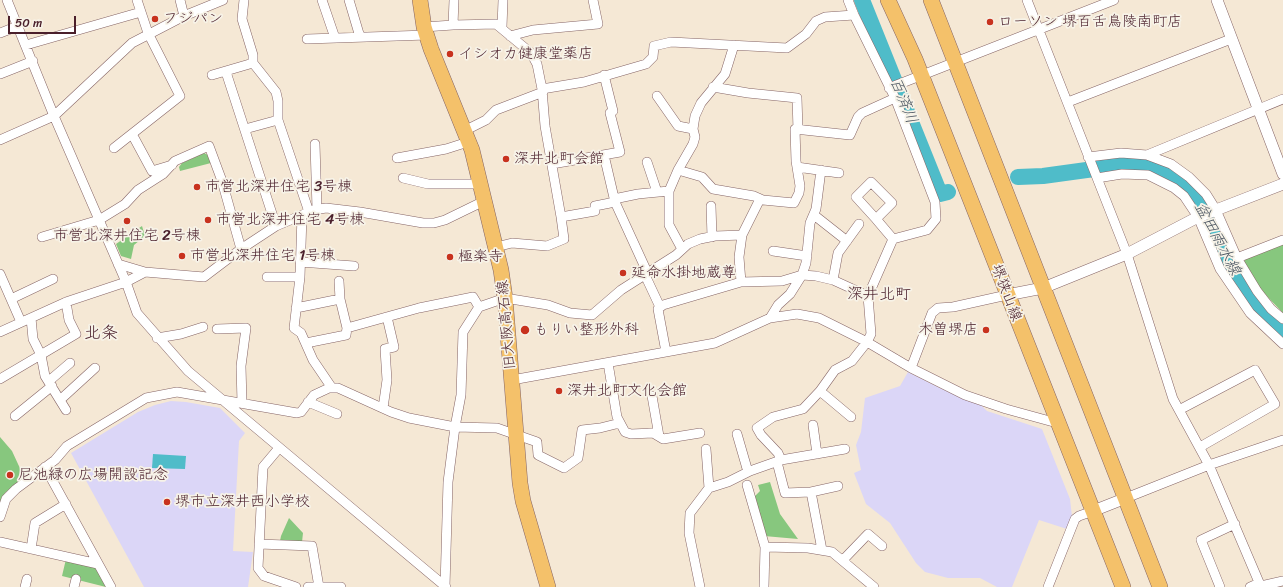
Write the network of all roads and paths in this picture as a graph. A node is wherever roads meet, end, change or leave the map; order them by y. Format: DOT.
graph roads {
  1 [pos="7,0"];
  2 [pos="137,0"];
  3 [pos="180,0"];
  4 [pos="223,0"];
  5 [pos="244,0"];
  6 [pos="322,0"];
  7 [pos="349,0"];
  8 [pos="420,0"];
  9 [pos="454,0"];
  10 [pos="504,0"];
  11 [pos="593,0"];
  12 [pos="848,0"];
  13 [pos="888,0"];
  14 [pos="930,0"];
  15 [pos="1026,0"];
  16 [pos="1114,0"];
  17 [pos="1217,0"];
  18 [pos="141,12"];
  19 [pos="854,15"];
  20 [pos="184,16"];
  21 [pos="453,25"];
  22 [pos="18,26"];
  23 [pos="502,27"];
  24 [pos="1038,28"];
  25 [pos="425,31"];
  26 [pos="0,32"];
  27 [pos="148,34"];
  28 [pos="510,36"];
  29 [pos="360,37"];
  30 [pos="335,38"];
  31 [pos="307,39"];
  32 [pos="1232,39"];
  33 [pos="26,45"];
  34 [pos="734,45"];
  35 [pos="33,61"];
  36 [pos="954,62"];
  37 [pos="253,64"];
  38 [pos="226,72"];
  39 [pos="0,74"];
  40 [pos="212,75"];
  41 [pos="604,75"];
  42 [pos="922,75"];
  43 [pos="713,87"];
  44 [pos="892,87"];
  45 [pos="542,90"];
  46 [pos="657,96"];
  47 [pos="894,98"];
  48 [pos="1283,99"];
  49 [pos="1068,102"];
  50 [pos="1258,109"];
  51 [pos="54,116"];
  52 [pos="278,120"];
  53 [pos="245,129"];
  54 [pos="692,129"];
  55 [pos="798,130"];
  56 [pos="132,134"];
  57 [pos="466,137"];
  58 [pos="0,140"];
  59 [pos="315,144"];
  60 [pos="114,148"];
  61 [pos="604,155"];
  62 [pos="1147,155"];
  63 [pos="397,158"];
  64 [pos="1089,158"];
  65 [pos="647,162"];
  66 [pos="172,164"];
  67 [pos="552,164"];
  68 [pos="797,167"];
  69 [pos="678,170"];
  70 [pos="822,170"];
  71 [pos="839,173"];
  72 [pos="1283,174"];
  73 [pos="1096,176"];
  74 [pos="403,178"];
  75 [pos="480,184"];
  76 [pos="1283,184"];
  77 [pos="669,190"];
  78 [pos="656,192"];
  79 [pos="760,198"];
  80 [pos="484,201"];
  81 [pos="614,201"];
  82 [pos="711,206"];
  83 [pos="309,212"];
  84 [pos="1208,213"];
  85 [pos="814,215"];
  86 [pos="561,217"];
  87 [pos="876,219"];
  88 [pos="99,220"];
  89 [pos="859,224"];
  90 [pos="276,226"];
  91 [pos="742,235"];
  92 [pos="42,237"];
  93 [pos="712,237"];
  94 [pos="893,239"];
  95 [pos="1283,240"];
  96 [pos="847,241"];
  97 [pos="496,247"];
  98 [pos="240,249"];
  99 [pos="682,249"];
  100 [pos="773,251"];
  101 [pos="1127,254"];
  102 [pos="806,256"];
  103 [pos="1237,258"];
  104 [pos="300,262"];
  105 [pos="118,264"];
  106 [pos="354,266"];
  107 [pos="145,272"];
  108 [pos="0,274"];
  109 [pos="647,274"];
  110 [pos="267,276"];
  111 [pos="802,276"];
  112 [pos="300,277"];
  113 [pos="52,279"];
  114 [pos="834,280"];
  115 [pos="339,281"];
  116 [pos="126,282"];
  117 [pos="740,282"];
  118 [pos="1043,288"];
  119 [pos="1007,295"];
  120 [pos="868,296"];
  121 [pos="505,298"];
  122 [pos="11,299"];
  123 [pos="340,299"];
  124 [pos="66,302"];
  125 [pos="479,306"];
  126 [pos="660,307"];
  127 [pos="296,308"];
  128 [pos="387,317"];
  129 [pos="31,318"];
  130 [pos="770,318"];
  131 [pos="1283,319"];
  132 [pos="21,322"];
  133 [pos="203,327"];
  134 [pos="347,328"];
  135 [pos="217,329"];
  136 [pos="0,332"];
  137 [pos="157,338"];
  138 [pos="867,342"];
  139 [pos="306,343"];
  140 [pos="1283,344"];
  141 [pos="666,352"];
  142 [pos="41,355"];
  143 [pos="70,363"];
  144 [pos="608,363"];
  145 [pos="95,368"];
  146 [pos="911,368"];
  147 [pos="0,379"];
  148 [pos="512,380"];
  149 [pos="50,384"];
  150 [pos="332,388"];
  151 [pos="820,391"];
  152 [pos="652,396"];
  153 [pos="60,400"];
  154 [pos="222,401"];
  155 [pos="308,402"];
  156 [pos="242,403"];
  157 [pos="383,408"];
  158 [pos="66,410"];
  159 [pos="1180,410"];
  160 [pos="337,414"];
  161 [pos="15,416"];
  162 [pos="851,417"];
  163 [pos="620,422"];
  164 [pos="1057,423"];
  165 [pos="813,425"];
  166 [pos="454,427"];
  167 [pos="700,433"];
  168 [pos="737,434"];
  169 [pos="516,436"];
  170 [pos="659,436"];
  171 [pos="1283,440"];
  172 [pos="1200,447"];
  173 [pos="279,448"];
  174 [pos="706,449"];
  175 [pos="845,449"];
  176 [pos="817,454"];
  177 [pos="779,461"];
  178 [pos="1209,465"];
  179 [pos="45,467"];
  180 [pos="748,472"];
  181 [pos="747,485"];
  182 [pos="838,486"];
  183 [pos="709,488"];
  184 [pos="811,492"];
  185 [pos="1126,498"];
  186 [pos="66,504"];
  187 [pos="1093,511"];
  188 [pos="0,517"];
  189 [pos="1235,524"];
  190 [pos="0,542"];
  191 [pos="259,544"];
  192 [pos="882,546"];
  193 [pos="765,547"];
  194 [pos="31,549"];
  195 [pos="822,550"];
  196 [pos="843,560"];
  197 [pos="98,564"];
  198 [pos="1283,581"];
  199 [pos="1260,585"];
  200 [pos="320,586"];
  201 [pos="111,587"];
  202 [pos="296,587"];
  203 [pos="308,587"];
  204 [pos="341,587"];
  205 [pos="445,587"];
  206 [pos="548,587"];
  207 [pos="700,587"];
  208 [pos="764,587"];
  209 [pos="874,587"];
  210 [pos="1048,587"];
  211 [pos="1123,587"];
  212 [pos="1160,587"];
  213 [pos="1220,587"];
  214 [pos="1250,587"];
  1 -- 22 [label="street"];
  2 -- 18 [label="street"];
  3 -- 20 [label="street"];
  4 -- 20 [label="street"];
  5 -- 37 [label="street"];
  6 -- 30 [label="street"];
  7 -- 29 [label="street"];
  8 -- 25 [label="main road, 旧大阪高石線"];
  9 -- 21 [label="street"];
  10 -- 23 [label="street"];
  11 -- 28 [label="street"];
  12 -- 19 [label="street"];
  13 -- 42 [label="main road, 堺狭山線"];
  14 -- 36 [label="main road"];
  15 -- 24 [label="street"];
  16 -- 24 [label="street"];
  17 -- 32 [label="street"];
  18 -- 27 [label="street"];
  18 -- 33 [label="street"];
  19 -- 34 [label="street"];
  19 -- 44 [label="street"];
  20 -- 27 [label="street"];
  21 -- 23 [label="street"];
  21 -- 25 [label="street"];
  22 -- 26 [label="street"];
  22 -- 33 [label="street"];
  23 -- 28 [label="street"];
  24 -- 36 [label="street"];
  24 -- 49 [label="street"];
  25 -- 29 [label="street"];
  25 -- 57 [label="main road, 旧大阪高石線"];
  27 -- 51 [label="street"];
  27 -- 56 [label="street"];
  28 -- 45 [label="street"];
  29 -- 30 [label="street"];
  30 -- 31 [label="street"];
  32 -- 49 [label="street"];
  32 -- 50 [label="street"];
  33 -- 35 [label="street"];
  34 -- 41 [label="street"];
  34 -- 43 [label="street"];
  35 -- 39 [label="street"];
  35 -- 51 [label="street"];
  36 -- 42 [label="street"];
  36 -- 118 [label="main road"];
  37 -- 38 [label="street"];
  37 -- 52 [label="street"];
  38 -- 40 [label="street"];
  38 -- 53 [label="street"];
  41 -- 45 [label="street"];
  41 -- 61 [label="street"];
  42 -- 44 [label="street"];
  42 -- 119 [label="main road, 堺狭山線"];
  43 -- 54 [label="street"];
  43 -- 55 [label="street"];
  44 -- 47 [label="street"];
  45 -- 57 [label="street"];
  45 -- 67 [label="street"];
  46 -- 54 [label="street"];
  47 -- 55 [label="street"];
  47 -- 94 [label="street"];
  48 -- 50 [label="street"];
  49 -- 64 [label="street"];
  50 -- 62 [label="street"];
  50 -- 72 [label="street"];
  51 -- 58 [label="street"];
  51 -- 88 [label="street"];
  52 -- 53 [label="street"];
  52 -- 83 [label="street"];
  53 -- 90 [label="street"];
  54 -- 69 [label="street"];
  55 -- 68 [label="street"];
  56 -- 60 [label="street"];
  56 -- 66 [label="street"];
  57 -- 63 [label="street"];
  57 -- 75 [label="main road, 旧大阪高石線"];
  59 -- 83 [label="street"];
  61 -- 67 [label="street"];
  61 -- 81 [label="street"];
  62 -- 64 [label="street"];
  62 -- 84 [label="street"];
  64 -- 73 [label="street"];
  65 -- 78 [label="street"];
  66 -- 88 [label="street"];
  66 -- 98 [label="street"];
  67 -- 86 [label="street"];
  68 -- 70 [label="street"];
  68 -- 79 [label="street"];
  69 -- 77 [label="street"];
  69 -- 79 [label="street"];
  70 -- 71 [label="street"];
  70 -- 85 [label="street"];
  73 -- 84 [label="street"];
  73 -- 101 [label="street"];
  74 -- 75 [label="street"];
  75 -- 80 [label="main road, 旧大阪高石線"];
  76 -- 84 [label="street"];
  77 -- 78 [label="street"];
  77 -- 99 [label="street"];
  78 -- 81 [label="street"];
  79 -- 91 [label="street"];
  80 -- 83 [label="street"];
  80 -- 97 [label="main road, 旧大阪高石線"];
  81 -- 86 [label="street"];
  81 -- 109 [label="street"];
  82 -- 93 [label="street"];
  83 -- 90 [label="street"];
  83 -- 104 [label="street"];
  84 -- 101 [label="street"];
  84 -- 103 [label="street"];
  84 -- 140 [label="street"];
  85 -- 96 [label="street"];
  85 -- 102 [label="street"];
  86 -- 97 [label="street"];
  87 -- 94 [label="street"];
  88 -- 92 [label="street"];
  88 -- 105 [label="street"];
  89 -- 96 [label="street"];
  90 -- 98 [label="street"];
  91 -- 93 [label="street"];
  91 -- 117 [label="street"];
  93 -- 99 [label="street"];
  94 -- 120 [label="street"];
  95 -- 103 [label="street"];
  96 -- 114 [label="street"];
  97 -- 121 [label="main road, 旧大阪高石線"];
  98 -- 107 [label="street"];
  99 -- 109 [label="street"];
  100 -- 102 [label="street"];
  101 -- 118 [label="street"];
  101 -- 159 [label="street"];
  102 -- 111 [label="street"];
  103 -- 131 [label="street"];
  104 -- 106 [label="street"];
  104 -- 112 [label="street"];
  105 -- 107 [label="street"];
  105 -- 116 [label="street"];
  107 -- 116 [label="street"];
  108 -- 122 [label="street"];
  109 -- 121 [label="street"];
  109 -- 126 [label="street"];
  110 -- 112 [label="street"];
  111 -- 114 [label="street"];
  111 -- 117 [label="street"];
  111 -- 130 [label="street"];
  112 -- 127 [label="street"];
  113 -- 122 [label="street"];
  114 -- 120 [label="street"];
  115 -- 123 [label="street"];
  116 -- 124 [label="street"];
  116 -- 137 [label="street"];
  117 -- 126 [label="street"];
  118 -- 119 [label="street"];
  118 -- 185 [label="main road"];
  119 -- 146 [label="street"];
  119 -- 164 [label="main road, 堺狭山線"];
  120 -- 138 [label="street"];
  121 -- 125 [label="street"];
  121 -- 148 [label="main road, 旧大阪高石線"];
  122 -- 132 [label="street"];
  123 -- 127 [label="street"];
  123 -- 134 [label="street"];
  124 -- 129 [label="street"];
  124 -- 142 [label="street"];
  125 -- 128 [label="street"];
  125 -- 166 [label="street"];
  126 -- 141 [label="street"];
  127 -- 139 [label="street"];
  128 -- 134 [label="street"];
  128 -- 157 [label="street"];
  129 -- 132 [label="street"];
  129 -- 142 [label="street"];
  130 -- 138 [label="street"];
  130 -- 141 [label="street"];
  132 -- 136 [label="street"];
  133 -- 137 [label="street"];
  134 -- 139 [label="street"];
  135 -- 156 [label="street"];
  137 -- 154 [label="street"];
  138 -- 146 [label="street"];
  138 -- 151 [label="street"];
  139 -- 150 [label="street"];
  141 -- 144 [label="street"];
  142 -- 147 [label="street"];
  142 -- 149 [label="street"];
  143 -- 149 [label="street"];
  144 -- 148 [label="street"];
  144 -- 163 [label="street"];
  145 -- 153 [label="street"];
  146 -- 164 [label="street"];
  148 -- 169 [label="main road, 旧大阪高石線"];
  149 -- 153 [label="street"];
  149 -- 161 [label="street"];
  150 -- 155 [label="street"];
  150 -- 157 [label="street"];
  151 -- 162 [label="street"];
  151 -- 177 [label="street"];
  152 -- 170 [label="street"];
  153 -- 158 [label="street"];
  154 -- 156 [label="street"];
  154 -- 173 [label="street"];
  154 -- 179 [label="street"];
  155 -- 156 [label="street"];
  155 -- 160 [label="street"];
  157 -- 166 [label="street"];
  159 -- 172 [label="street"];
  159 -- 172 [label="street"];
  163 -- 169 [label="street"];
  163 -- 170 [label="street"];
  164 -- 187 [label="main road, 堺狭山線"];
  165 -- 176 [label="street"];
  166 -- 169 [label="street"];
  166 -- 205 [label="street"];
  167 -- 170 [label="street"];
  168 -- 180 [label="street"];
  169 -- 206 [label="main road, 旧大阪高石線"];
  171 -- 178 [label="street"];
  172 -- 178 [label="street"];
  173 -- 191 [label="street"];
  173 -- 205 [label="street"];
  174 -- 183 [label="street"];
  175 -- 176 [label="street"];
  176 -- 177 [label="street"];
  177 -- 180 [label="street"];
  177 -- 184 [label="street"];
  178 -- 185 [label="street"];
  178 -- 189 [label="street"];
  179 -- 186 [label="street"];
  179 -- 188 [label="street"];
  180 -- 183 [label="street"];
  181 -- 193 [label="street"];
  182 -- 184 [label="street"];
  183 -- 207 [label="street"];
  184 -- 195 [label="street"];
  185 -- 187 [label="street"];
  185 -- 212 [label="main road"];
  186 -- 194 [label="street"];
  186 -- 197 [label="street"];
  187 -- 210 [label="street"];
  187 -- 211 [label="main road, 堺狭山線"];
  189 -- 199 [label="street"];
  189 -- 213 [label="street"];
  190 -- 194 [label="street"];
  191 -- 200 [label="street"];
  191 -- 202 [label="street"];
  192 -- 196 [label="street"];
  193 -- 195 [label="street"];
  193 -- 208 [label="street"];
  194 -- 197 [label="street"];
  195 -- 196 [label="street"];
  196 -- 209 [label="street"];
  197 -- 201 [label="street"];
  198 -- 199 [label="street"];
  199 -- 214 [label="street"];
  200 -- 203 [label="street"];
  200 -- 204 [label="street"];
}
